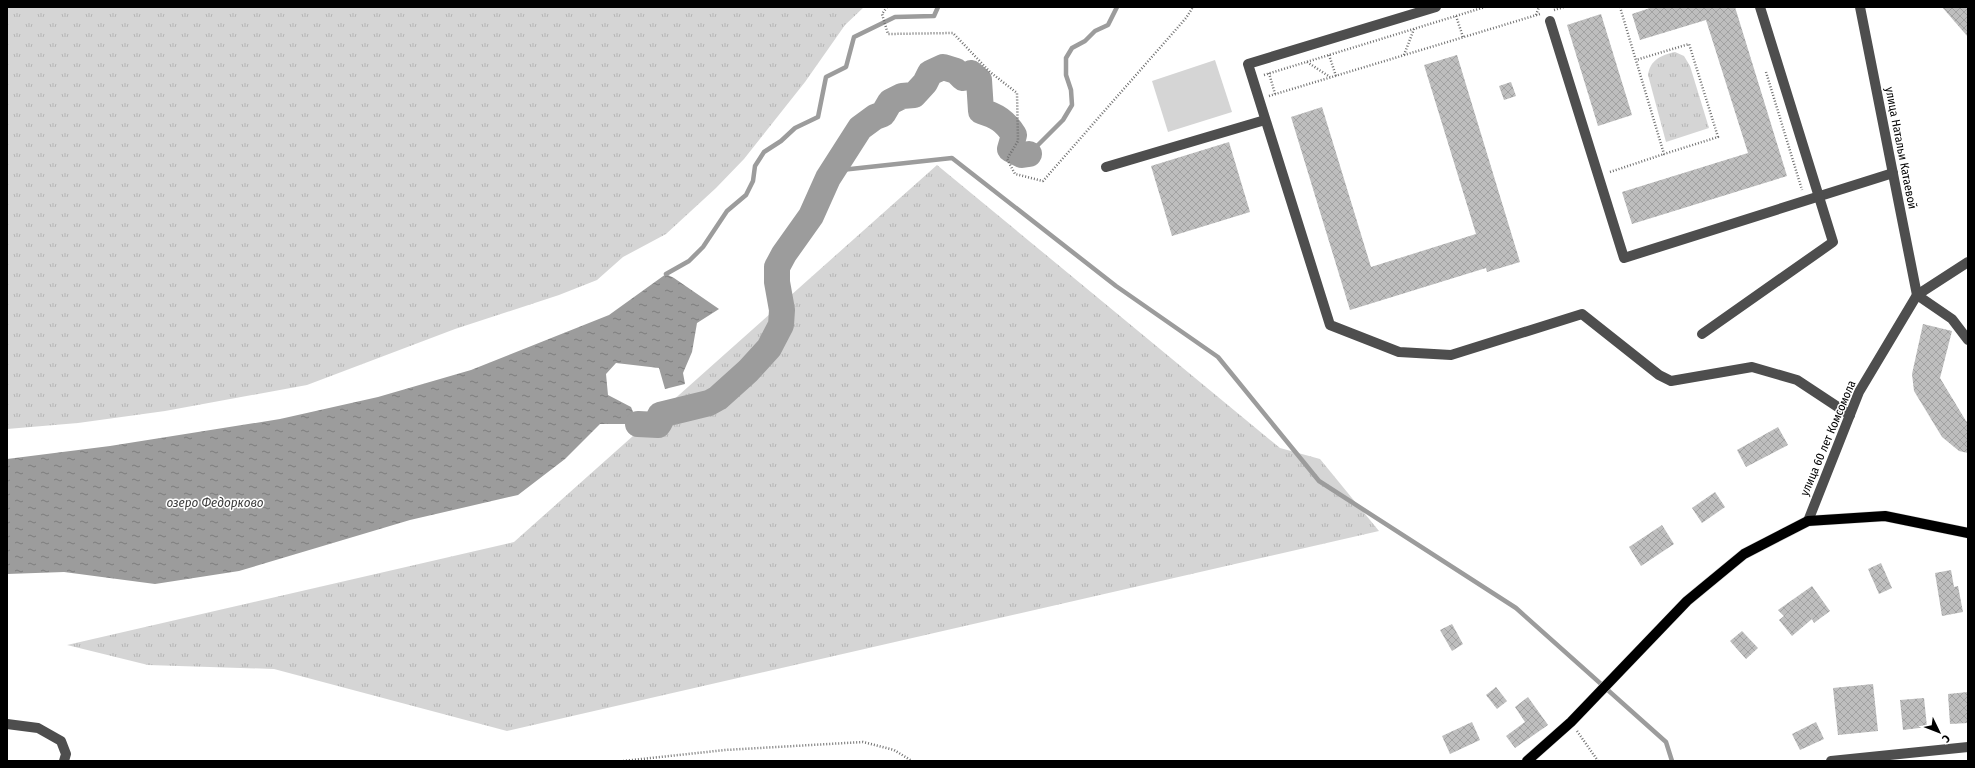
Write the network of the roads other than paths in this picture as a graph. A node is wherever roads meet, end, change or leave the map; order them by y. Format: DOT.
graph roads {
  1 [pos="1436,7"];
  2 [pos="1760,7"];
  3 [pos="1860,7"];
  4 [pos="1549,16"];
  5 [pos="1265,120"];
  6 [pos="1106,167"];
  7 [pos="1893,172"];
  8 [pos="1818,196"];
  9 [pos="1968,262"];
  10 [pos="1917,295"];
  11 [pos="1702,334"];
  12 [pos="1968,340"];
  13 [pos="1850,415"];
  14 [pos="1808,521"];
  15 [pos="1968,533"];
  16 [pos="7,724"];
  17 [pos="1968,747"];
  18 [pos="64,761"];
  19 [pos="1527,761"];
  20 [pos="1831,761"];
  1 -- 5 [label="street"];
  2 -- 8 [label="street"];
  3 -- 7 [label="street, улица Натальи Катаевой"];
  4 -- 8 [label="street"];
  5 -- 6 [label="street"];
  5 -- 13 [label="street"];
  7 -- 8 [label="street"];
  7 -- 10 [label="street, улица Натальи Катаевой"];
  8 -- 11 [label="street"];
  9 -- 10 [label="street, улица 60 лет Комсомола"];
  10 -- 12 [label="street"];
  10 -- 13 [label="street, улица 60 лет Комсомола"];
  13 -- 14 [label="street, улица 60 лет Комсомола"];
  14 -- 15 [label="main road"];
  14 -- 19 [label="main road"];
  16 -- 18 [label="street"];
  17 -- 20 [label="street"];
}
